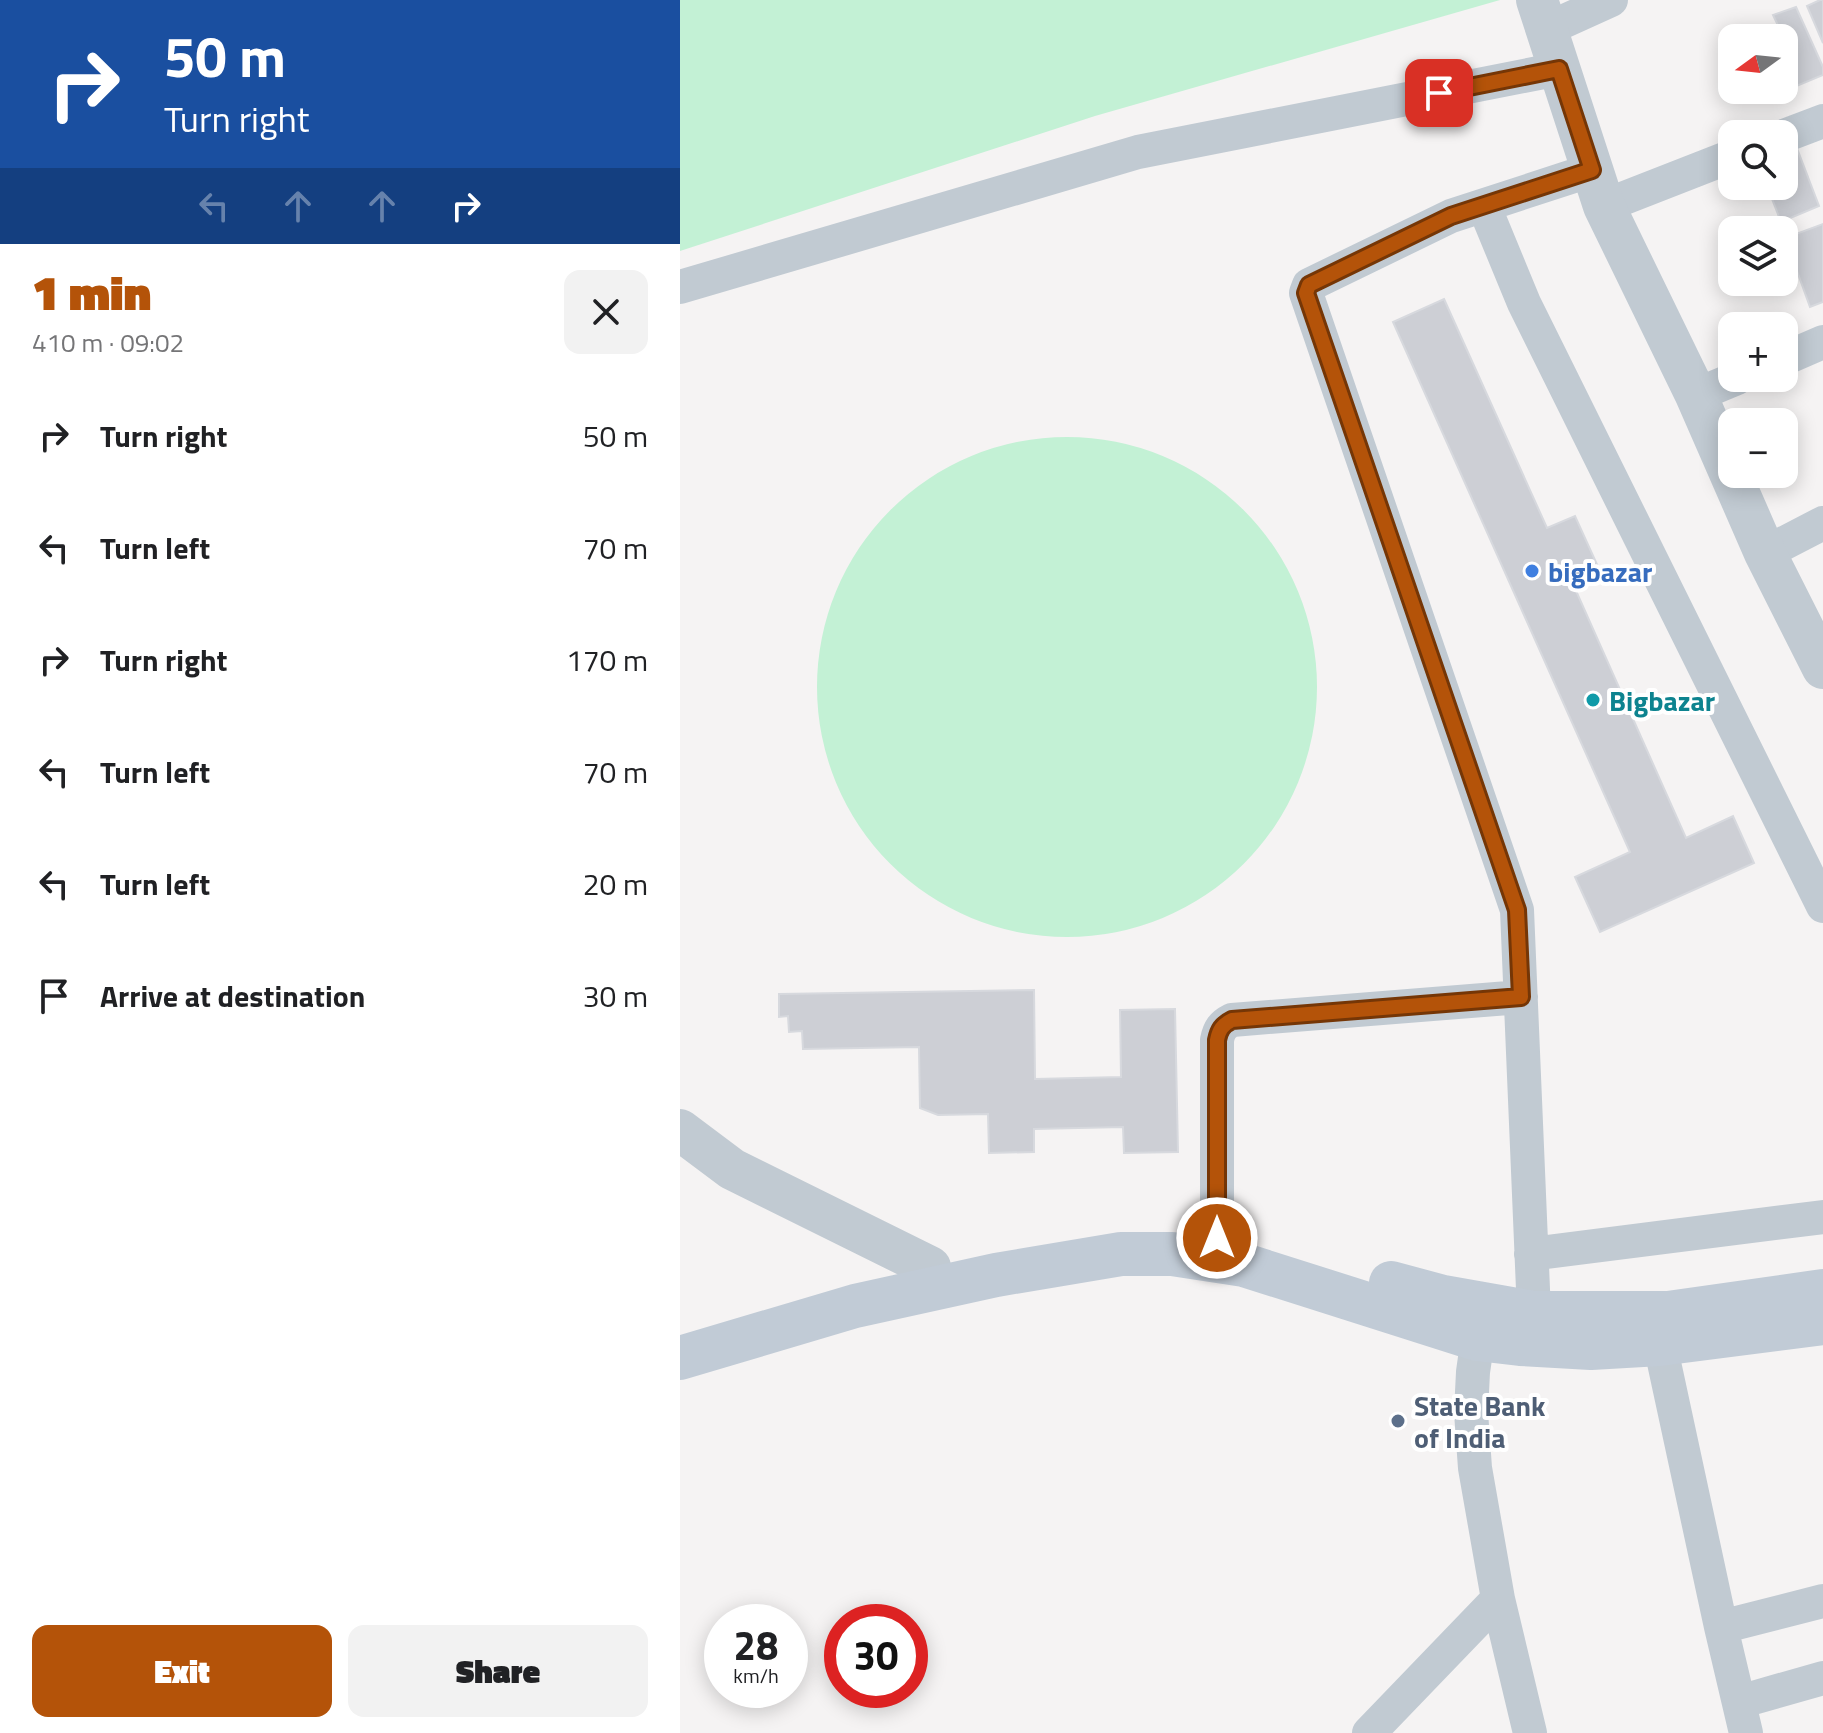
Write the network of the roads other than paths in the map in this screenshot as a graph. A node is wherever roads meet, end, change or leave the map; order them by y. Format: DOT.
graph roads {
  1 [pos="1611,0"];
  2 [pos="1542,14"];
  3 [pos="1559,69"];
  4 [pos="1823,121"];
  5 [pos="1798,131"];
  6 [pos="1718,159"];
  7 [pos="1598,188"];
  8 [pos="1484,206"];
  9 [pos="680,287"];
  10 [pos="1823,342"];
  11 [pos="1798,353"];
  12 [pos="1718,386"];
  13 [pos="1696,395"];
  14 [pos="1823,523"];
  15 [pos="1765,553"];
  16 [pos="1823,668"];
  17 [pos="1823,906"];
  18 [pos="1521,997"];
  19 [pos="680,1130"];
  20 [pos="1823,1217"];
  21 [pos="1217,1238"];
  22 [pos="1531,1254"];
  23 [pos="930,1267"];
  24 [pos="1823,1291"];
  25 [pos="1534,1313"];
  26 [pos="1480,1322"];
  27 [pos="1823,1323"];
  28 [pos="680,1325"];
  29 [pos="1660,1344"];
  30 [pos="680,1358"];
  31 [pos="1498,1599"];
  32 [pos="1823,1601"];
  33 [pos="1721,1627"];
  34 [pos="1823,1678"];
  35 [pos="1737,1724"];
  36 [pos="1369,1733"];
  37 [pos="1530,1733"];
  1 -- 2 [label="street"];
  2 -- 3 [label="street"];
  3 -- 7 [label="street"];
  3 -- 9 [label="street"];
  4 -- 5 [label="street"];
  6 -- 7 [label="street"];
  7 -- 8 [label="street"];
  7 -- 13 [label="street"];
  8 -- 17 [label="street"];
  8 -- 18 [label="street"];
  10 -- 11 [label="street"];
  12 -- 13 [label="street"];
  13 -- 15 [label="street"];
  14 -- 15 [label="street"];
  15 -- 16 [label="street"];
  18 -- 21 [label="street"];
  18 -- 22 [label="street"];
  19 -- 23 [label="street"];
  20 -- 22 [label="street"];
  21 -- 23 [label="main road"];
  21 -- 26 [label="main road"];
  22 -- 25 [label="street"];
  23 -- 28 [label="main road"];
  24 -- 25 [label="main road"];
  25 -- 26 [label="main road"];
  26 -- 29 [label="main road"];
  26 -- 30 [label="main road"];
  26 -- 31 [label="street"];
  27 -- 29 [label="main road"];
  29 -- 33 [label="street"];
  31 -- 36 [label="street"];
  31 -- 37 [label="street"];
  32 -- 33 [label="street"];
  33 -- 35 [label="street"];
  34 -- 35 [label="street"];
}
